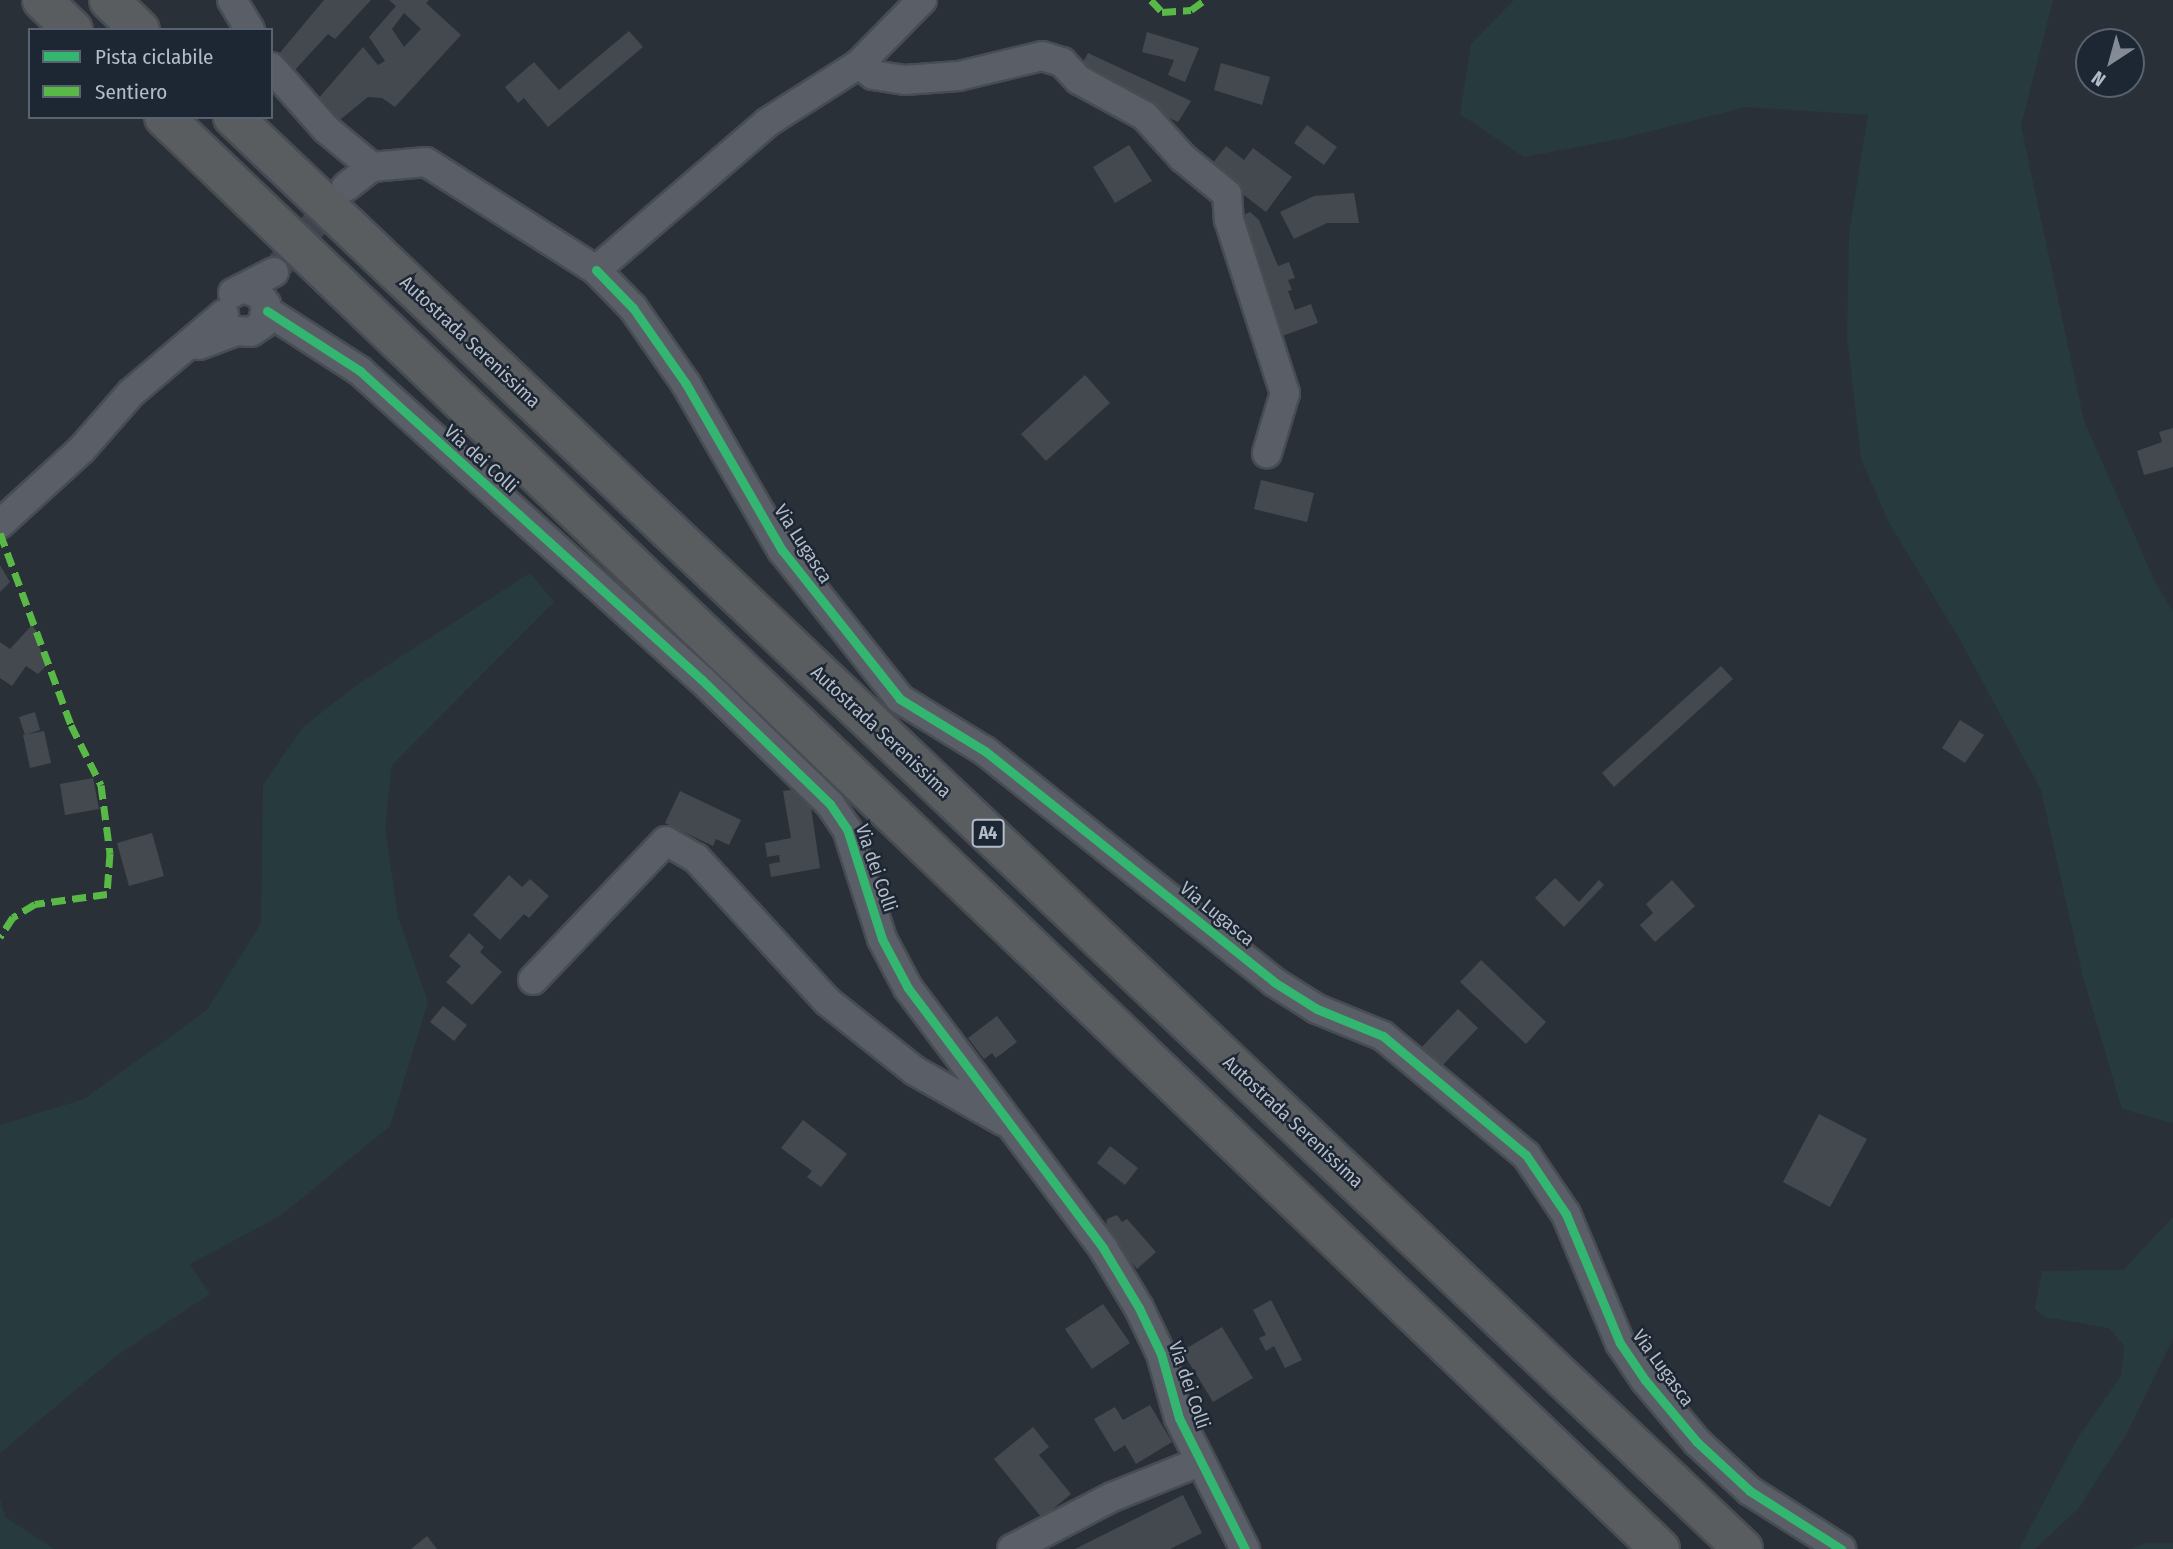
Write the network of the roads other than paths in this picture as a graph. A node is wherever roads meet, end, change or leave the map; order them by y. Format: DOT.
graph roads {
  1 [pos="42,0"];
  2 [pos="109,0"];
  3 [pos="232,0"];
  4 [pos="922,0"];
  5 [pos="71,28"];
  6 [pos="139,28"];
  7 [pos="249,28"];
  8 [pos="859,64"];
  9 [pos="273,69"];
  10 [pos="166,119"];
  11 [pos="235,119"];
  12 [pos="372,167"];
  13 [pos="346,187"];
  14 [pos="596,270"];
  15 [pos="1267,453"];
  16 [pos="0,524"];
  17 [pos="533,980"];
  18 [pos="1011,1125"];
  19 [pos="1199,1462"];
  20 [pos="1021,1547"];
  21 [pos="1244,1549"];
  22 [pos="1660,1549"];
  23 [pos="1743,1549"];
  24 [pos="1840,1549"];
  1 -- 5 [label="highway"];
  2 -- 6 [label="highway"];
  3 -- 7 [label="street"];
  4 -- 8 [label="street"];
  8 -- 14 [label="street"];
  8 -- 15 [label="street"];
  9 -- 12 [label="street"];
  10 -- 22 [label="highway"];
  11 -- 23 [label="highway, Autostrada Serenissima / A4"];
  12 -- 13 [label="street"];
  12 -- 14 [label="street, Via Lugasca"];
  14 -- 24 [label="street, Via Lugasca"];
  16 -- 18 [label="street, Via dei Colli"];
  17 -- 18 [label="street"];
  18 -- 19 [label="street, Via dei Colli"];
  19 -- 20 [label="street"];
  19 -- 21 [label="street, Via dei Colli"];
}
